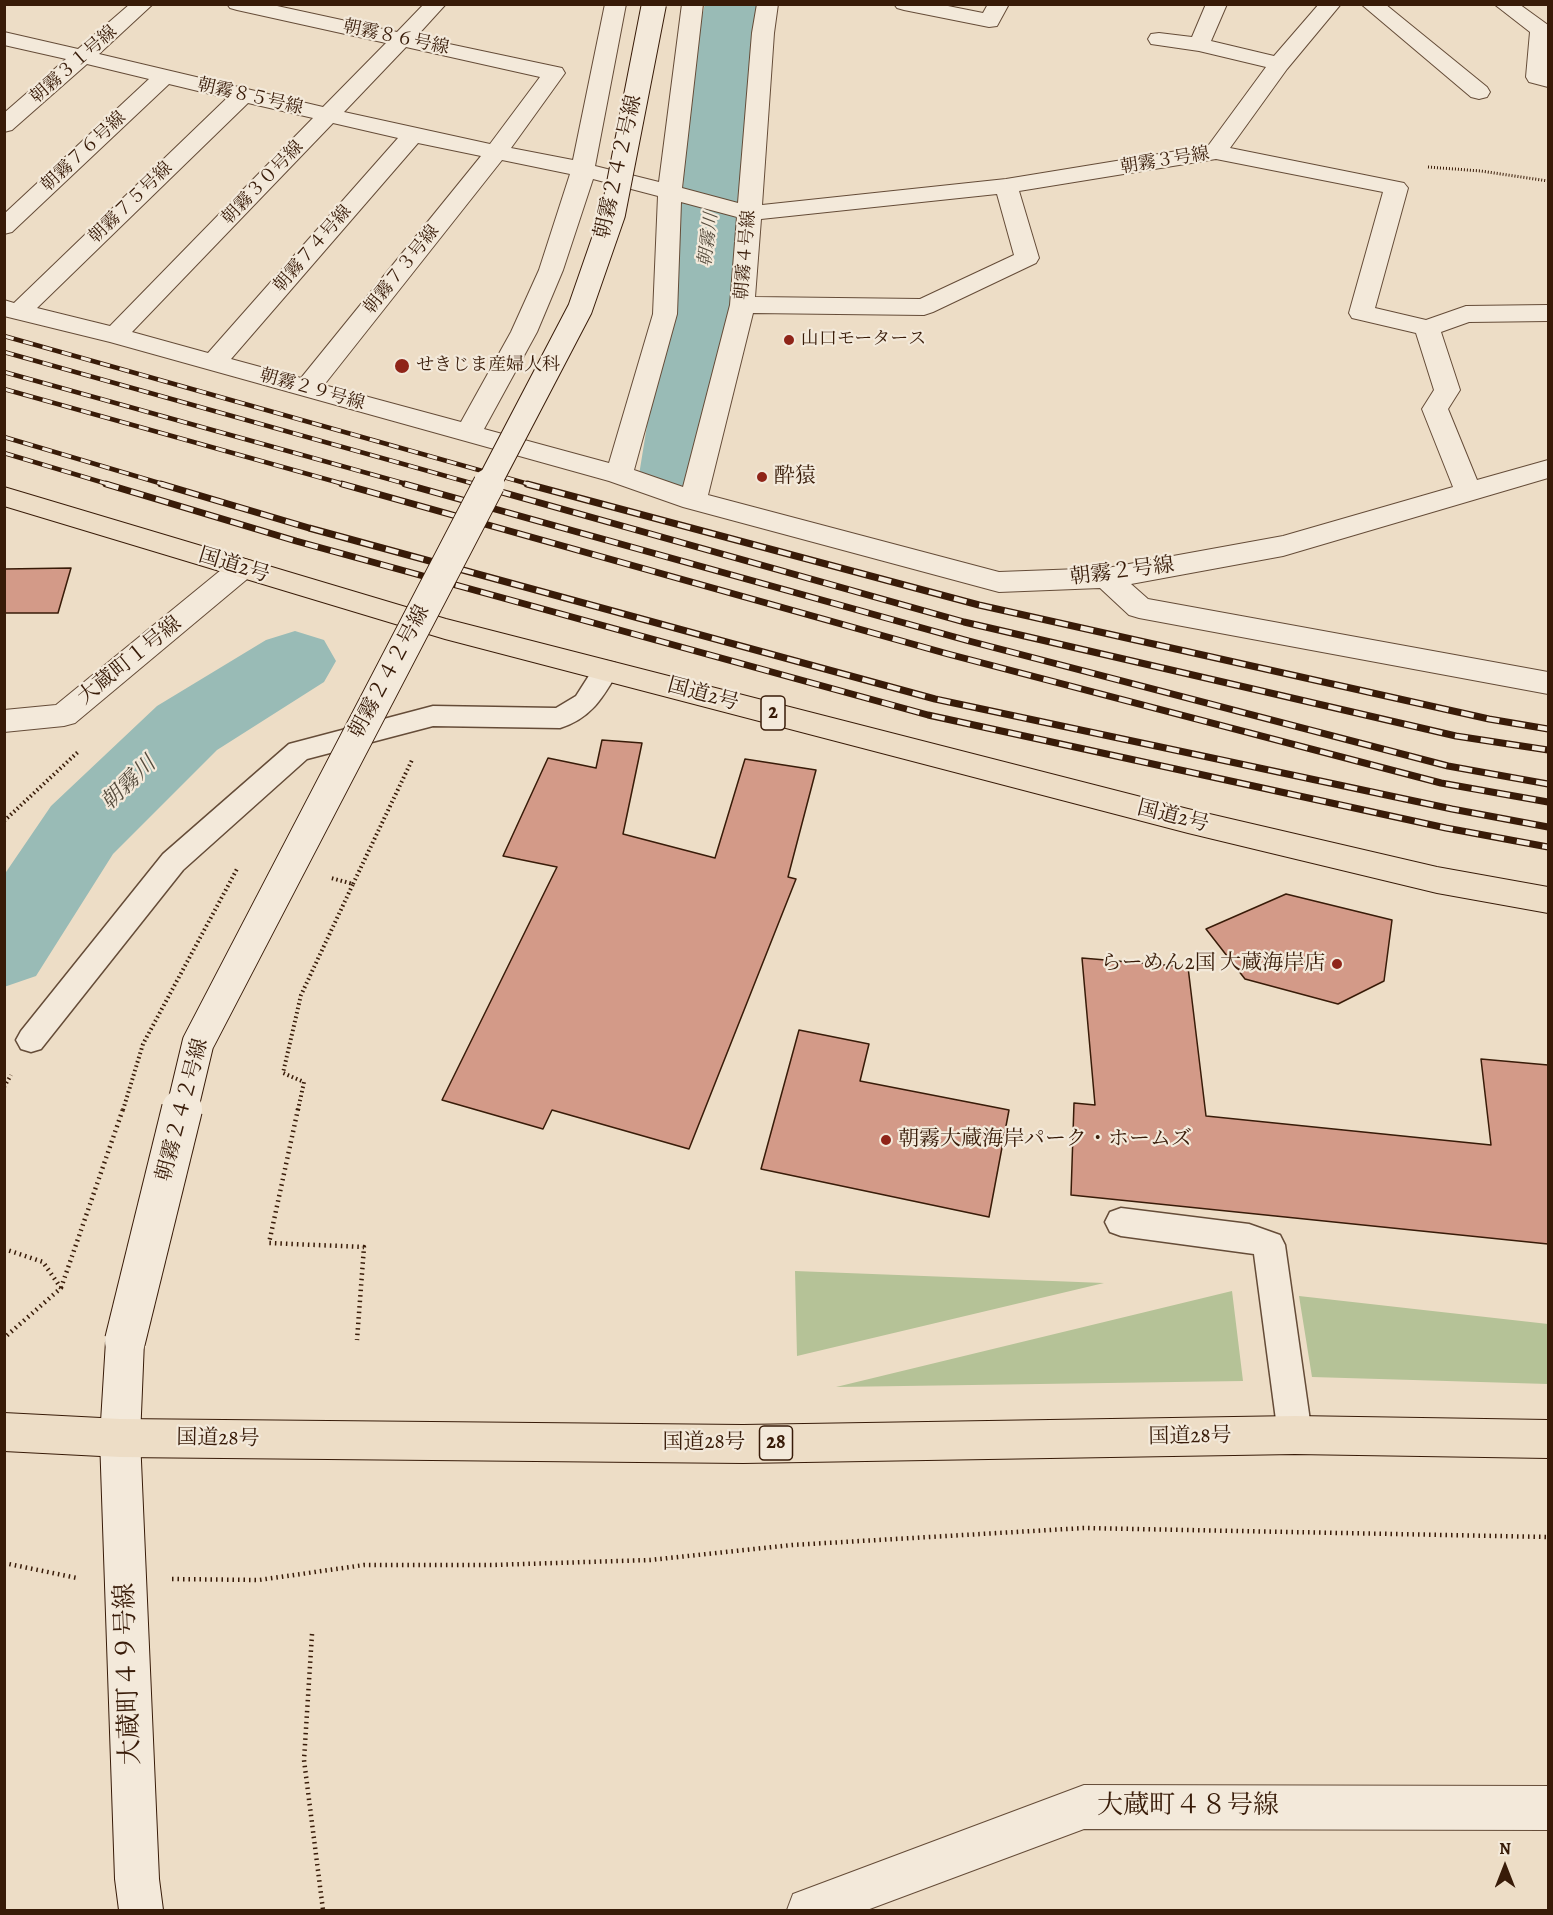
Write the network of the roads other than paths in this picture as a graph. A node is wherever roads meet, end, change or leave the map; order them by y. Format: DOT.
graph roads {
  1 [pos="143,4"];
  2 [pos="237,4"];
  3 [pos="435,4"];
  4 [pos="654,4"];
  5 [pos="693,4"];
  6 [pos="768,4"];
  7 [pos="904,4"];
  8 [pos="999,4"];
  9 [pos="1217,4"];
  10 [pos="1331,4"];
  11 [pos="1371,4"];
  12 [pos="1504,4"];
  13 [pos="613,5"];
  14 [pos="4,38"];
  15 [pos="403,39"];
  16 [pos="1159,39"];
  17 [pos="1199,45"];
  18 [pos="86,56"];
  19 [pos="1279,64"];
  20 [pos="164,77"];
  21 [pos="1548,81"];
  22 [pos="1479,92"];
  23 [pos="244,94"];
  24 [pos="328,115"];
  25 [pos="4,126"];
  26 [pos="413,135"];
  27 [pos="496,152"];
  28 [pos="1215,152"];
  29 [pos="581,169"];
  30 [pos="1006,186"];
  31 [pos="670,191"];
  32 [pos="745,211"];
  33 [pos="4,227"];
  34 [pos="742,305"];
  35 [pos="12,310"];
  36 [pos="1548,313"];
  37 [pos="1427,328"];
  38 [pos="115,335"];
  39 [pos="213,363"];
  40 [pos="307,388"];
  41 [pos="468,434"];
  42 [pos="1548,469"];
  43 [pos="630,478"];
  44 [pos="1469,493"];
  45 [pos="4,496"];
  46 [pos="684,496"];
  47 [pos="242,568"];
  48 [pos="1107,578"];
  49 [pos="606,670"];
  50 [pos="1548,684"];
  51 [pos="4,721"];
  52 [pos="1548,900"];
  53 [pos="31,1040"];
  54 [pos="1121,1222"];
  55 [pos="4,1432"];
  56 [pos="1295,1435"];
  57 [pos="120,1438"];
  58 [pos="1548,1439"];
  59 [pos="1548,1808"];
  60 [pos="141,1911"];
  61 [pos="809,1911"];
  1 -- 18 [label="street, 朝霧３１号線"];
  2 -- 15 [label="street, 朝霧８６号線"];
  3 -- 15 [label="street, 朝霧３０号線"];
  4 -- 57 [label="street, 朝霧２４２号線, bridge"];
  5 -- 31 [label="street"];
  6 -- 32 [label="street, 朝霧４号線"];
  7 -- 8 [label="street"];
  9 -- 17 [label="street"];
  10 -- 19 [label="street"];
  11 -- 22 [label="street"];
  12 -- 21 [label="street"];
  13 -- 29 [label="street"];
  14 -- 18 [label="street, 朝霧８５号線"];
  15 -- 24 [label="street, 朝霧３０号線"];
  15 -- 27 [label="street, 朝霧８６号線"];
  16 -- 17 [label="street"];
  17 -- 19 [label="street"];
  18 -- 20 [label="street, 朝霧８５号線"];
  18 -- 25 [label="street, 朝霧３１号線"];
  19 -- 28 [label="street"];
  20 -- 23 [label="street, 朝霧８５号線"];
  20 -- 33 [label="street, 朝霧７６号線"];
  23 -- 24 [label="street, 朝霧８５号線"];
  23 -- 35 [label="street, 朝霧７５号線"];
  24 -- 26 [label="street, 朝霧８５号線"];
  24 -- 38 [label="street, 朝霧３０号線"];
  26 -- 27 [label="street, 朝霧８５号線"];
  26 -- 39 [label="street, 朝霧７４号線"];
  27 -- 29 [label="street, 朝霧８５号線"];
  27 -- 40 [label="street, 朝霧７３号線"];
  28 -- 30 [label="street, 朝霧３号線"];
  28 -- 37 [label="street, 朝霧３号線"];
  29 -- 31 [label="street, 朝霧８５号線"];
  29 -- 41 [label="street"];
  30 -- 32 [label="street, 朝霧３号線"];
  30 -- 34 [label="street"];
  31 -- 32 [label="street, 朝霧３号線"];
  31 -- 43 [label="street"];
  32 -- 34 [label="street, 朝霧４号線"];
  34 -- 46 [label="street, 朝霧４号線"];
  35 -- 38 [label="street, 朝霧２９号線"];
  36 -- 37 [label="street"];
  37 -- 44 [label="street"];
  38 -- 39 [label="street, 朝霧２９号線"];
  39 -- 40 [label="street, 朝霧２９号線"];
  40 -- 41 [label="street, 朝霧２９号線"];
  41 -- 43 [label="street, 朝霧２９号線"];
  42 -- 44 [label="street, 朝霧２号線"];
  43 -- 46 [label="street, 朝霧２号線"];
  44 -- 48 [label="street, 朝霧２号線"];
  45 -- 47 [label="highway, 国道2号 / 2"];
  46 -- 48 [label="street, 朝霧２号線"];
  47 -- 49 [label="highway, 国道2号 / 2"];
  47 -- 51 [label="street, 大蔵町１号線"];
  48 -- 50 [label="street"];
  49 -- 52 [label="highway, 国道2号 / 2"];
  49 -- 53 [label="lane"];
  54 -- 56 [label="lane"];
  55 -- 57 [label="highway, 国道28号 / 28"];
  56 -- 57 [label="highway, 国道28号 / 28"];
  56 -- 58 [label="highway, 国道28号 / 28"];
  57 -- 60 [label="street, 大蔵町４９号線"];
  59 -- 61 [label="street, 大蔵町４８号線"];
}
